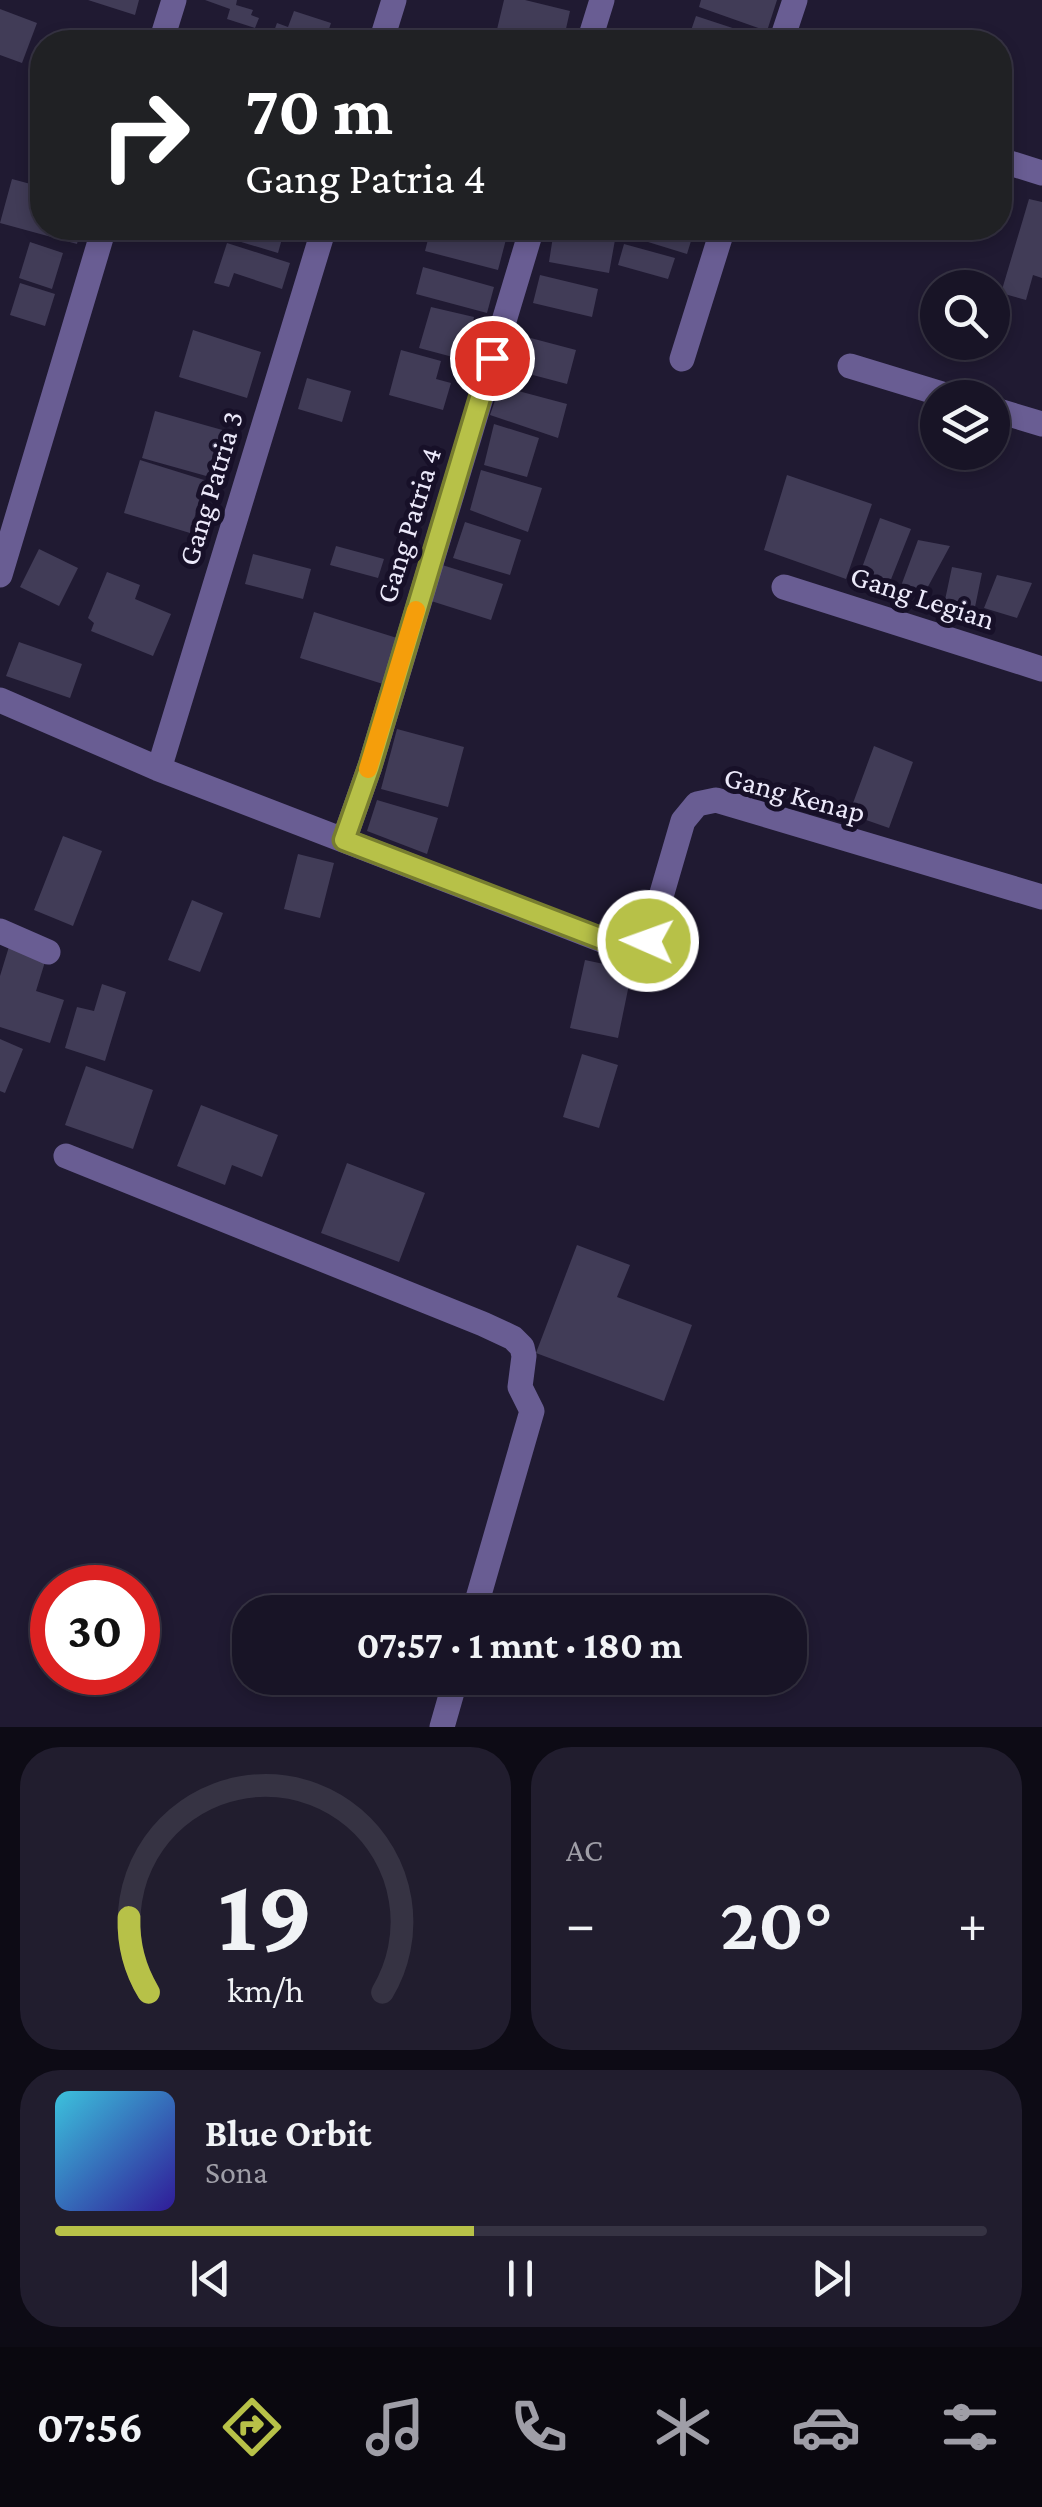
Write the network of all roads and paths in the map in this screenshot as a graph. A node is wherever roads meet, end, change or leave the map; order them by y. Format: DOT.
graph roads {
  1 [pos="174,0"];
  2 [pos="394,0"];
  3 [pos="602,0"];
  4 [pos="795,0"];
  5 [pos="165,30"];
  6 [pos="385,30"];
  7 [pos="593,30"];
  8 [pos="786,30"];
  9 [pos="1012,164"];
  10 [pos="1042,173"];
  11 [pos="100,240"];
  12 [pos="320,240"];
  13 [pos="528,240"];
  14 [pos="720,240"];
  15 [pos="682,360"];
  16 [pos="850,366"];
  17 [pos="920,388"];
  18 [pos="1010,414"];
  19 [pos="1042,424"];
  20 [pos="0,575"];
  21 [pos="784,587"];
  22 [pos="1042,669"];
  23 [pos="0,700"];
  24 [pos="159,769"];
  25 [pos="344,840"];
  26 [pos="1042,897"];
  27 [pos="0,931"];
  28 [pos="48,952"];
  29 [pos="66,1156"];
  30 [pos="479,1595"];
  31 [pos="451,1695"];
  32 [pos="442,1727"];
  1 -- 5 [label="street"];
  2 -- 6 [label="street"];
  3 -- 7 [label="street"];
  4 -- 8 [label="street"];
  9 -- 10 [label="street"];
  11 -- 20 [label="street"];
  12 -- 24 [label="street, Gang Patria 3"];
  13 -- 25 [label="street, Gang Patria 4"];
  14 -- 15 [label="street"];
  16 -- 17 [label="street"];
  18 -- 19 [label="street"];
  21 -- 22 [label="street, Gang Legian"];
  23 -- 24 [label="street"];
  24 -- 25 [label="street"];
  25 -- 26 [label="street, Gang Kenap"];
  27 -- 28 [label="street"];
  29 -- 30 [label="street"];
  31 -- 32 [label="street"];
}
